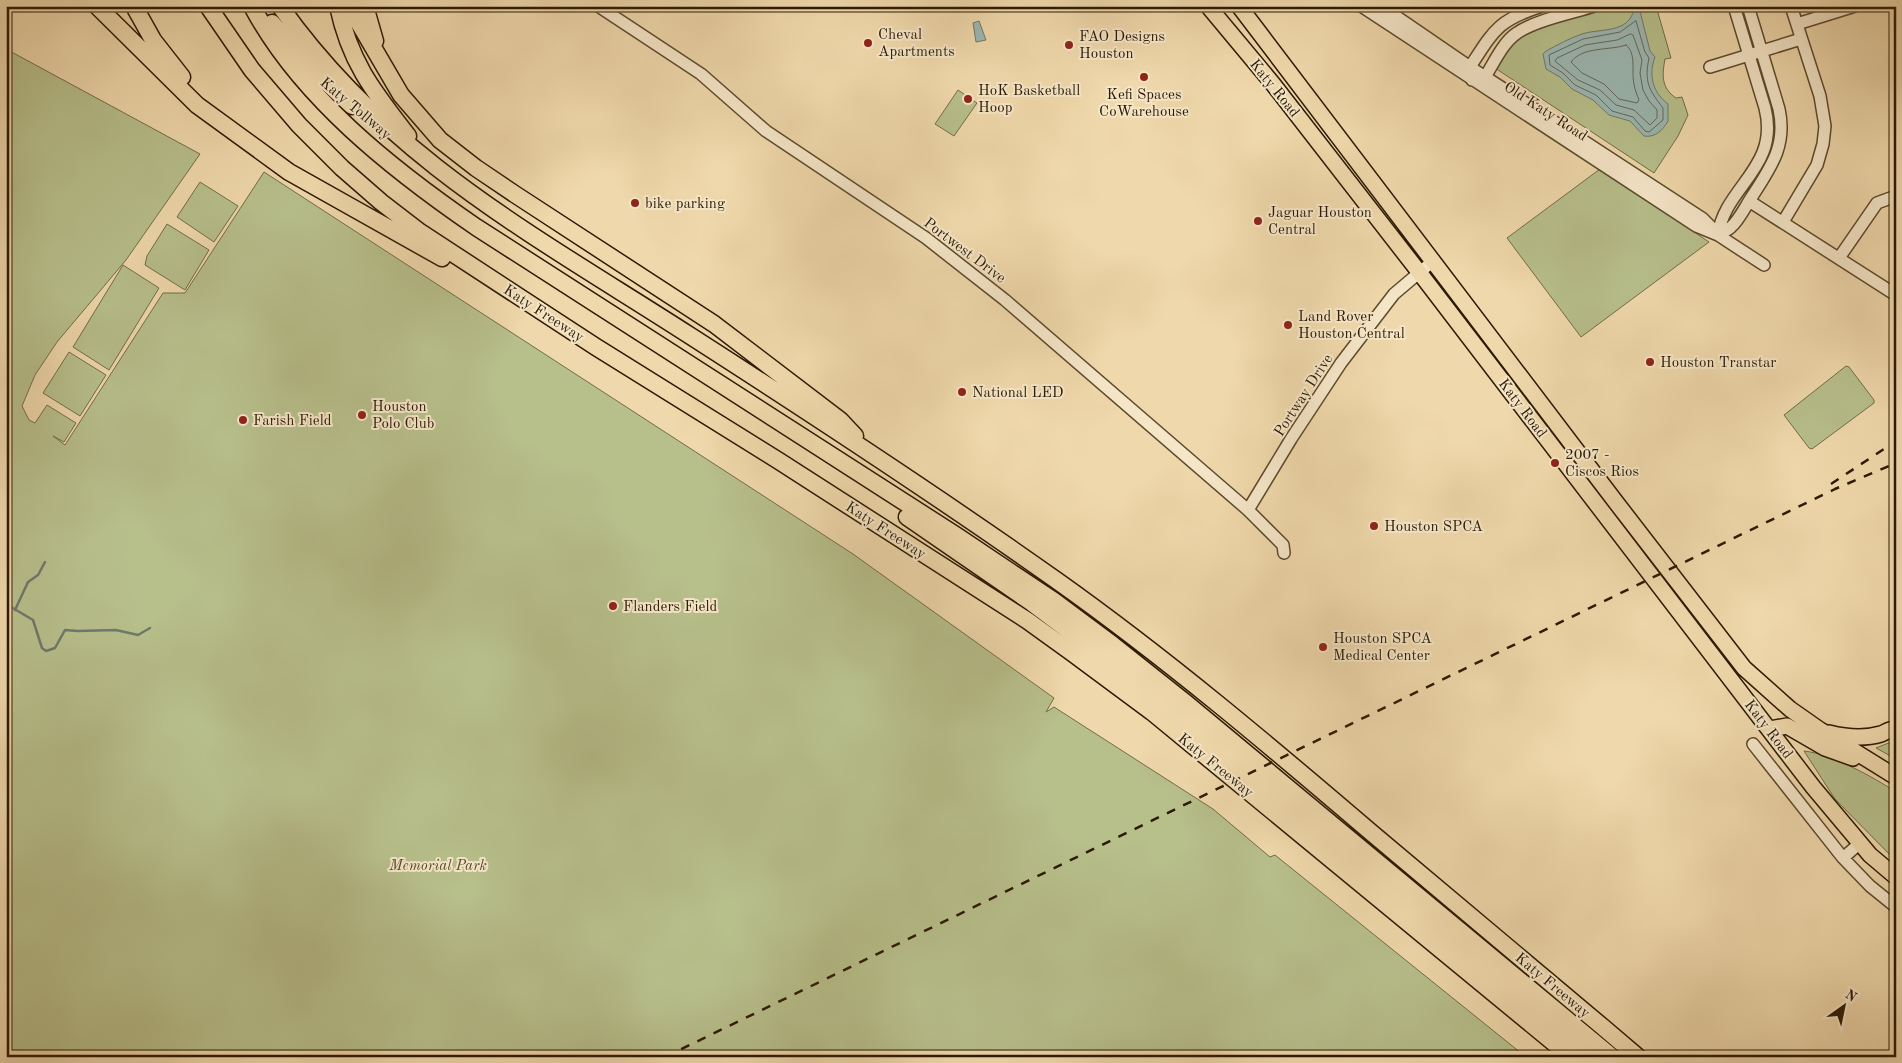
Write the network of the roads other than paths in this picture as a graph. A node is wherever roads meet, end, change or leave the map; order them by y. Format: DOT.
graph roads {
  1 [pos="97,6"];
  2 [pos="134,6"];
  3 [pos="208,6"];
  4 [pos="244,6"];
  5 [pos="252,6"];
  6 [pos="259,6"];
  7 [pos="280,6"];
  8 [pos="338,6"];
  9 [pos="349,6"];
  10 [pos="365,6"];
  11 [pos="598,6"];
  12 [pos="1208,6"];
  13 [pos="1240,6"];
  14 [pos="1361,6"];
  15 [pos="1381,6"];
  16 [pos="1542,6"];
  17 [pos="1594,6"];
  18 [pos="1734,6"];
  19 [pos="1748,6"];
  20 [pos="1791,6"];
  21 [pos="1855,6"];
  22 [pos="1528,8"];
  23 [pos="1797,24"];
  24 [pos="1533,25"];
  25 [pos="1801,39"];
  26 [pos="1761,51"];
  27 [pos="1748,55"];
  28 [pos="380,58"];
  29 [pos="1470,67"];
  30 [pos="1710,67"];
  31 [pos="1485,76"];
  32 [pos="1472,80"];
  33 [pos="228,127"];
  34 [pos="344,127"];
  35 [pos="1599,157"];
  36 [pos="1744,184"];
  37 [pos="468,193"];
  38 [pos="1752,196"];
  39 [pos="1896,196"];
  40 [pos="1783,222"];
  41 [pos="1718,235"];
  42 [pos="1839,258"];
  43 [pos="1433,260"];
  44 [pos="1764,265"];
  45 [pos="1419,272"];
  46 [pos="1455,290"];
  47 [pos="1896,295"];
  48 [pos="1441,301"];
  49 [pos="596,347"];
  50 [pos="1532,391"];
  51 [pos="1520,404"];
  52 [pos="876,458"];
  53 [pos="1248,510"];
  54 [pos="1284,553"];
  55 [pos="1760,683"];
  56 [pos="1894,728"];
  57 [pos="1770,729"];
  58 [pos="1820,730"];
  59 [pos="1753,744"];
  60 [pos="1873,764"];
  61 [pos="1896,777"];
  62 [pos="1813,787"];
  63 [pos="1797,801"];
  64 [pos="1860,843"];
  65 [pos="1843,858"];
  66 [pos="1896,877"];
  67 [pos="1896,907"];
  68 [pos="1571,1057"];
  69 [pos="1591,1057"];
  70 [pos="1612,1057"];
  71 [pos="1638,1057"];
  1 -- 33 [label="highway"];
  2 -- 33 [label="highway"];
  3 -- 49 [label="highway, Katy Freeway"];
  4 -- 34 [label="highway"];
  5 -- 34 [label="highway"];
  6 -- 37 [label="highway, Katy Tollway"];
  7 -- 37 [label="highway, Katy Freeway"];
  8 -- 37 [label="highway"];
  9 -- 28 [label="highway"];
  10 -- 28 [label="highway"];
  11 -- 53 [label="street, Portwest Drive"];
  12 -- 45 [label="main road, Katy Road"];
  13 -- 43 [label="main road, Katy Road"];
  14 -- 32 [label="street, Old Katy Road"];
  15 -- 29 [label="street, Old Katy Road"];
  16 -- 22 [label="street"];
  17 -- 24 [label="street"];
  18 -- 27 [label="street"];
  19 -- 26 [label="street"];
  20 -- 23 [label="street"];
  21 -- 23 [label="street"];
  22 -- 24 [label="street"];
  22 -- 29 [label="street"];
  23 -- 25 [label="street"];
  24 -- 31 [label="street"];
  25 -- 26 [label="street"];
  25 -- 40 [label="street"];
  26 -- 27 [label="street"];
  26 -- 38 [label="street"];
  27 -- 30 [label="street"];
  27 -- 36 [label="street"];
  28 -- 52 [label="highway"];
  29 -- 31 [label="street, Old Katy Road"];
  29 -- 32 [label="street"];
  31 -- 32 [label="street"];
  31 -- 35 [label="street, Old Katy Road"];
  32 -- 35 [label="street, Old Katy Road"];
  33 -- 49 [label="highway"];
  34 -- 69 [label="highway"];
  34 -- 70 [label="highway"];
  35 -- 41 [label="street, Old Katy Road"];
  36 -- 38 [label="street"];
  36 -- 41 [label="street"];
  37 -- 52 [label="highway, Katy Freeway"];
  38 -- 40 [label="street"];
  38 -- 41 [label="street"];
  39 -- 42 [label="street"];
  40 -- 42 [label="street"];
  41 -- 44 [label="street, Old Katy Road"];
  42 -- 47 [label="street"];
  43 -- 45 [label="street, Portway Drive"];
  43 -- 46 [label="main road, Katy Road"];
  45 -- 48 [label="main road, Katy Road"];
  45 -- 53 [label="street, Portway Drive"];
  46 -- 48 [label="main road"];
  46 -- 50 [label="main road, Katy Road"];
  48 -- 51 [label="main road, Katy Road"];
  49 -- 68 [label="highway, Katy Freeway"];
  50 -- 51 [label="main road"];
  50 -- 55 [label="main road, Katy Road"];
  51 -- 57 [label="main road, Katy Road"];
  52 -- 71 [label="highway, Katy Freeway"];
  53 -- 54 [label="street, Portwest Drive"];
  55 -- 57 [label="main road"];
  55 -- 58 [label="main road, Katy Road"];
  56 -- 58 [label="main road"];
  57 -- 60 [label="main road"];
  57 -- 62 [label="main road, Katy Road"];
  58 -- 60 [label="main road, Katy Road"];
  59 -- 63 [label="street"];
  60 -- 61 [label="main road, Katy Road"];
  62 -- 63 [label="street"];
  62 -- 64 [label="main road, Katy Road"];
  63 -- 65 [label="street"];
  64 -- 65 [label="street"];
  64 -- 66 [label="main road, Katy Road"];
  65 -- 67 [label="street"];
}
